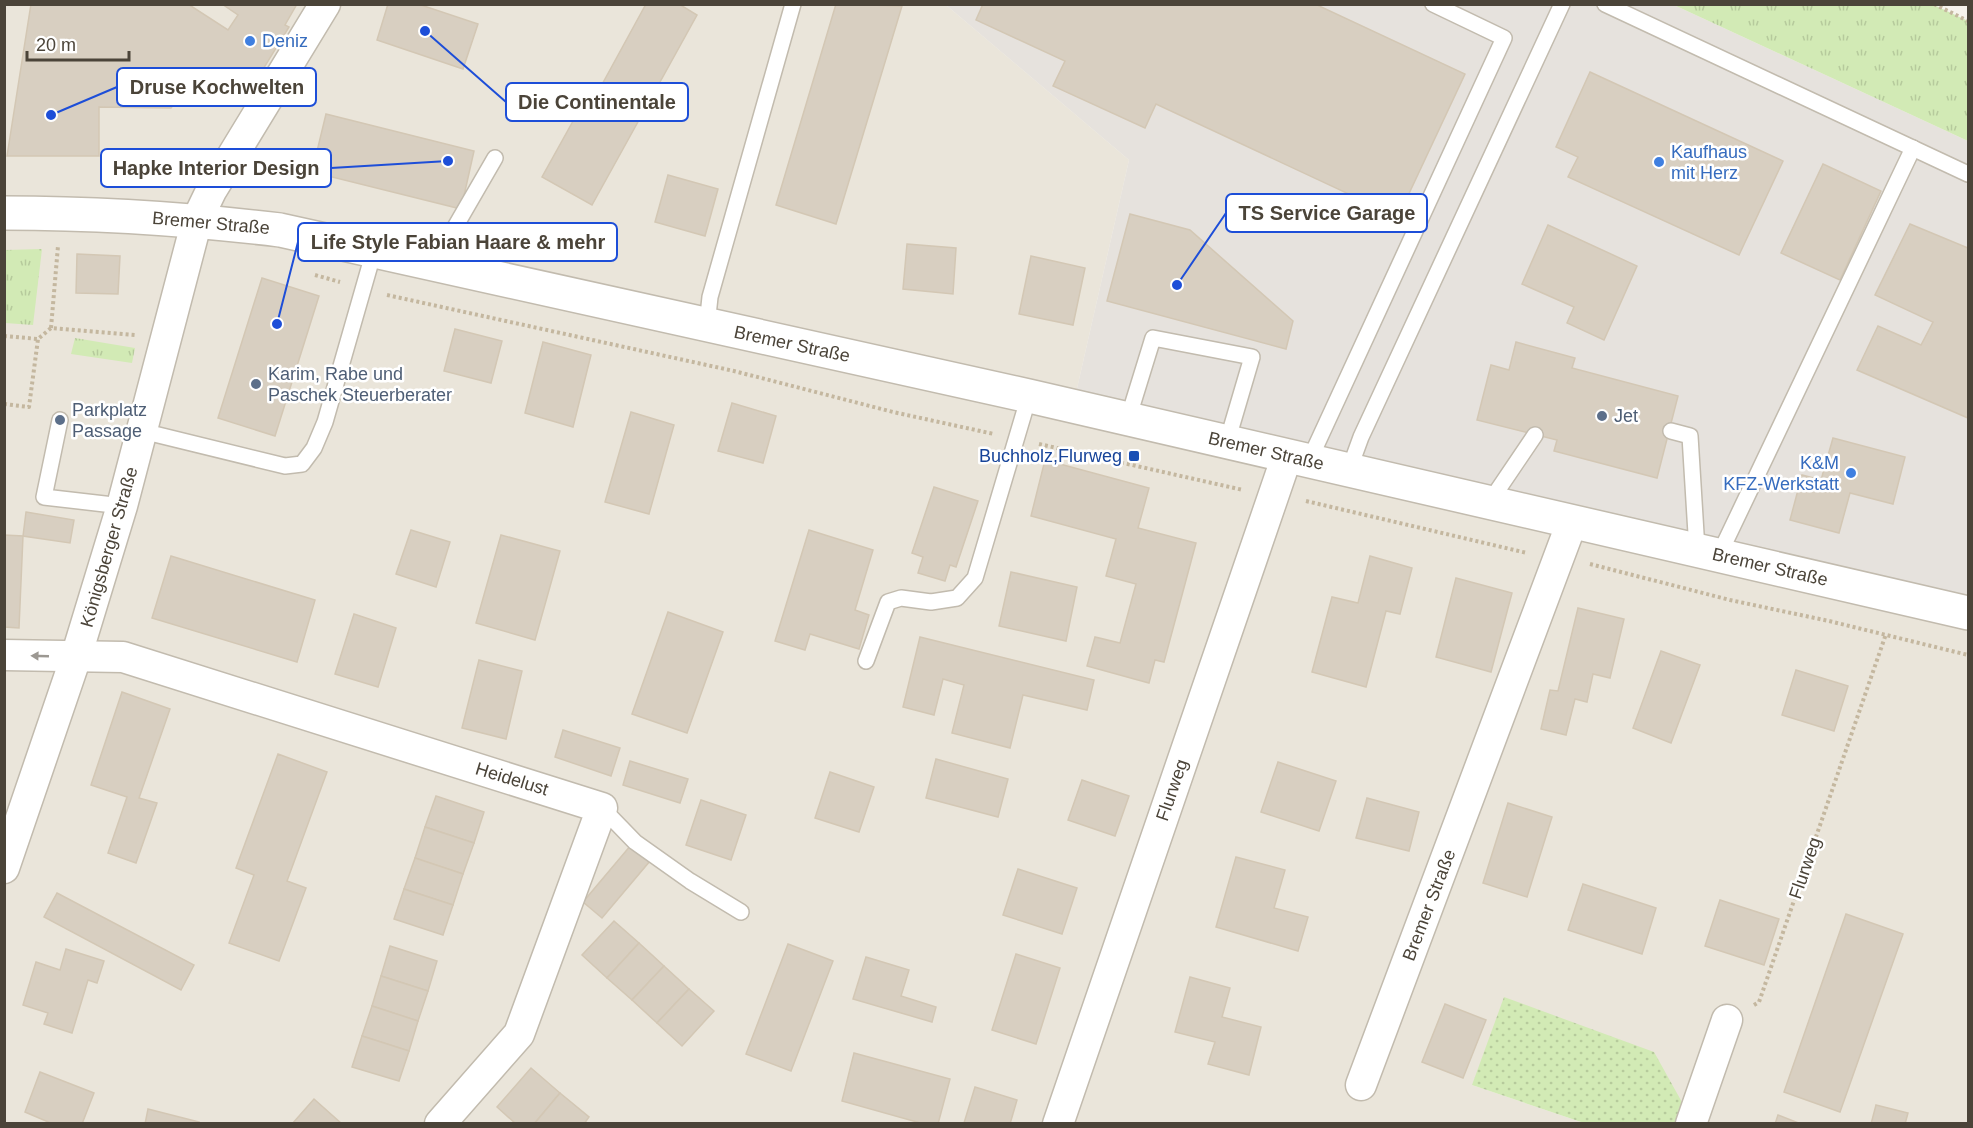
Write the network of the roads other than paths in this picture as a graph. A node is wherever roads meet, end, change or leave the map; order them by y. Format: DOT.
graph roads {
  1 [pos="325,4"];
  2 [pos="793,4"];
  3 [pos="1433,4"];
  4 [pos="1562,4"];
  5 [pos="1605,4"];
  6 [pos="1913,148"];
  7 [pos="495,158"];
  8 [pos="1968,174"];
  9 [pos="4,213"];
  10 [pos="197,220"];
  11 [pos="374,251"];
  12 [pos="429,263"];
  13 [pos="707,325"];
  14 [pos="1029,396"];
  15 [pos="1128,419"];
  16 [pos="60,420"];
  17 [pos="142,431"];
  18 [pos="1671,431"];
  19 [pos="1535,435"];
  20 [pos="1227,442"];
  21 [pos="1298,458"];
  22 [pos="1348,470"];
  23 [pos="1489,503"];
  24 [pos="122,507"];
  25 [pos="1572,522"];
  26 [pos="1708,553"];
  27 [pos="1968,613"];
  28 [pos="4,655"];
  29 [pos="76,657"];
  30 [pos="866,661"];
  31 [pos="602,808"];
  32 [pos="4,868"];
  33 [pos="741,912"];
  34 [pos="1727,1020"];
  35 [pos="1361,1085"];
  36 [pos="440,1124"];
  37 [pos="1058,1124"];
  38 [pos="1691,1124"];
  1 -- 10 [label="street, Königsberger Straße"];
  2 -- 13 [label="lane"];
  3 -- 21 [label="lane"];
  4 -- 22 [label="lane"];
  5 -- 6 [label="lane"];
  6 -- 8 [label="lane"];
  6 -- 26 [label="lane"];
  7 -- 12 [label="lane"];
  9 -- 10 [label="street, Bremer Straße"];
  10 -- 11 [label="street, Bremer Straße"];
  10 -- 17 [label="street, Königsberger Straße"];
  11 -- 12 [label="street, Bremer Straße"];
  11 -- 17 [label="lane"];
  12 -- 13 [label="street, Bremer Straße"];
  13 -- 14 [label="street, Bremer Straße"];
  14 -- 15 [label="street, Bremer Straße"];
  14 -- 30 [label="lane"];
  15 -- 20 [label="street, Bremer Straße"];
  15 -- 20 [label="lane"];
  16 -- 24 [label="lane"];
  17 -- 24 [label="street, Königsberger Straße"];
  18 -- 26 [label="lane"];
  19 -- 23 [label="lane"];
  20 -- 21 [label="street, Bremer Straße"];
  21 -- 22 [label="street, Bremer Straße"];
  21 -- 37 [label="street, Flurweg"];
  22 -- 23 [label="street, Bremer Straße"];
  23 -- 25 [label="street, Bremer Straße"];
  24 -- 29 [label="street, Königsberger Straße"];
  25 -- 26 [label="street, Bremer Straße"];
  25 -- 35 [label="street, Bremer Straße"];
  26 -- 27 [label="street, Bremer Straße"];
  29 -- 28 [label="street, Heidelust, one-way"];
  29 -- 31 [label="street, Heidelust"];
  29 -- 32 [label="street, Königsberger Straße"];
  31 -- 33 [label="lane"];
  31 -- 36 [label="street"];
  34 -- 38 [label="street"];
}
